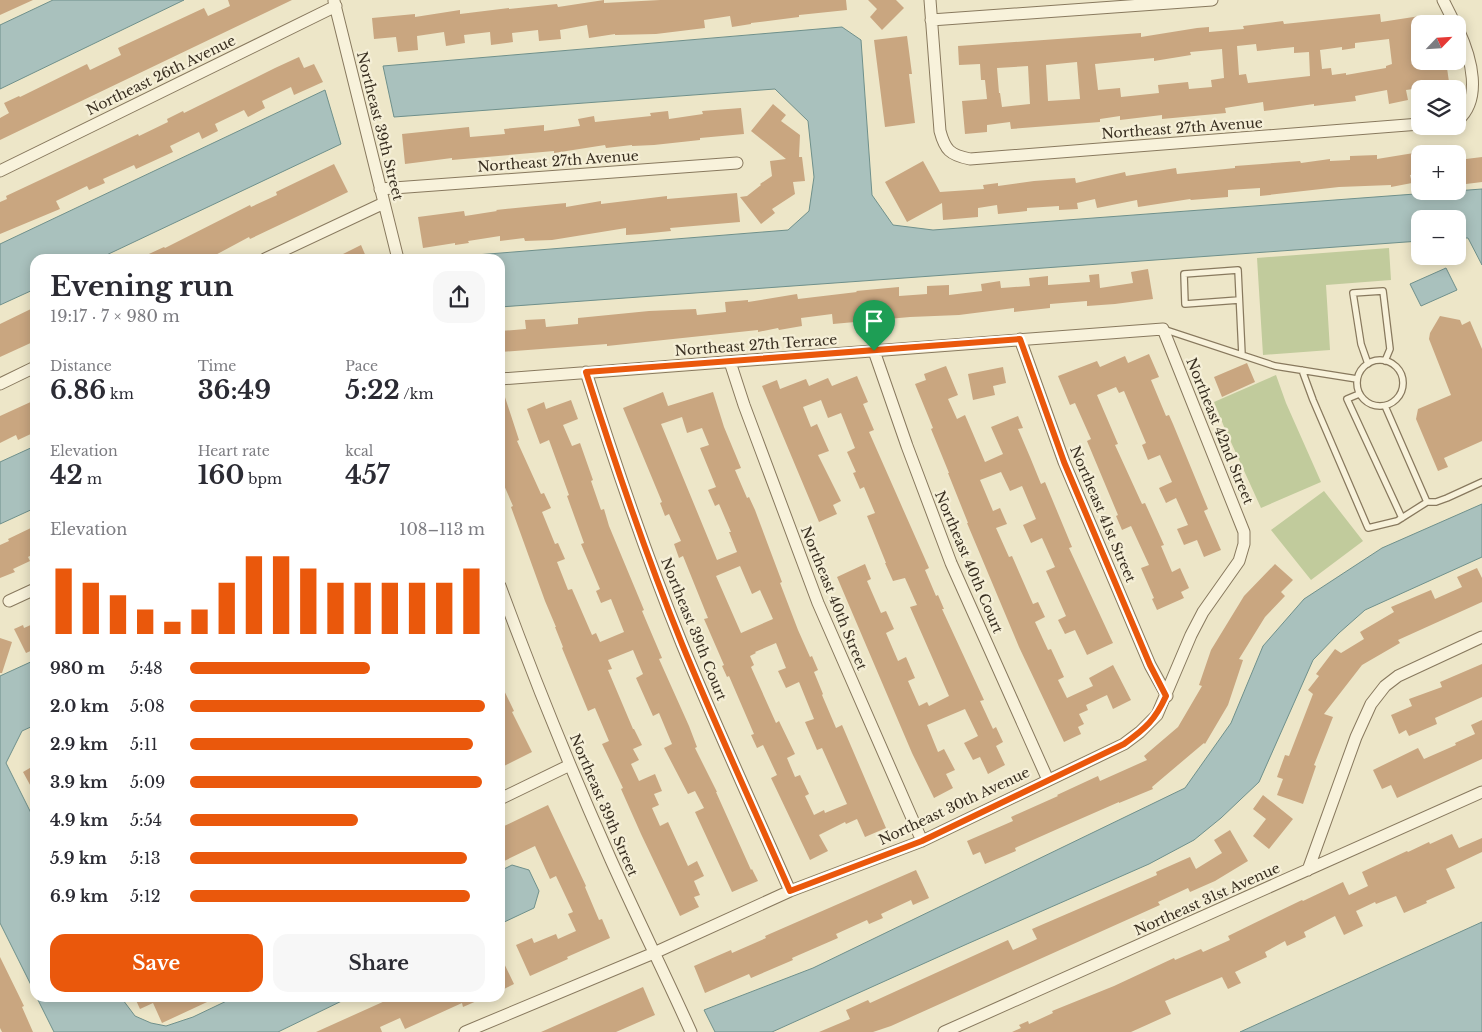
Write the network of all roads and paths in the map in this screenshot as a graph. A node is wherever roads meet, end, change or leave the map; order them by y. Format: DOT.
graph roads {
  1 [pos="930,0"];
  2 [pos="1212,0"];
  3 [pos="1443,0"];
  4 [pos="335,3"];
  5 [pos="1450,15"];
  6 [pos="931,20"];
  7 [pos="1466,46"];
  8 [pos="1466,115"];
  9 [pos="1411,125"];
  10 [pos="737,163"];
  11 [pos="0,171"];
  12 [pos="380,189"];
  13 [pos="384,203"];
  14 [pos="276,254"];
  15 [pos="397,254"];
  16 [pos="1239,300"];
  17 [pos="1163,330"];
  18 [pos="1020,339"];
  19 [pos="874,351"];
  20 [pos="1242,355"];
  21 [pos="1385,361"];
  22 [pos="730,362"];
  23 [pos="1368,364"];
  24 [pos="30,369"];
  25 [pos="1302,370"];
  26 [pos="586,372"];
  27 [pos="505,379"];
  28 [pos="1357,379"];
  29 [pos="0,384"];
  30 [pos="1359,394"];
  31 [pos="1385,406"];
  32 [pos="1482,482"];
  33 [pos="1427,502"];
  34 [pos="1402,518"];
  35 [pos="1244,544"];
  36 [pos="30,591"];
  37 [pos="505,600"];
  38 [pos="9,601"];
  39 [pos="1482,637"];
  40 [pos="1166,696"];
  41 [pos="570,765"];
  42 [pos="1048,780"];
  43 [pos="1482,792"];
  44 [pos="505,797"];
  45 [pos="922,841"];
  46 [pos="1308,870"];
  47 [pos="790,891"];
  48 [pos="654,953"];
  49 [pos="465,1032"];
  50 [pos="691,1032"];
  51 [pos="944,1032"];
  1 -- 6 [label="street"];
  2 -- 6 [label="street"];
  3 -- 5 [label="street"];
  4 -- 11 [label="street, Northeast 26th Avenue"];
  4 -- 12 [label="street, Northeast 39th Street"];
  6 -- 9 [label="street, Northeast 27th Avenue"];
  7 -- 8 [label="street"];
  10 -- 12 [label="street, Northeast 27th Avenue"];
  12 -- 13 [label="street, Northeast 39th Street"];
  13 -- 14 [label="street"];
  13 -- 15 [label="street, Northeast 39th Street"];
  16 -- 16 [label="lane"];
  16 -- 20 [label="lane"];
  17 -- 18 [label="street, Northeast 27th Terrace"];
  17 -- 20 [label="lane"];
  17 -- 35 [label="street, Northeast 42nd Street"];
  18 -- 19 [label="street, Northeast 27th Terrace"];
  18 -- 40 [label="street, Northeast 41st Street"];
  19 -- 22 [label="street, Northeast 27th Terrace"];
  19 -- 42 [label="street, Northeast 40th Court"];
  20 -- 25 [label="lane"];
  21 -- 23 [label="lane"];
  21 -- 23 [label="lane"];
  21 -- 31 [label="lane"];
  22 -- 26 [label="street, Northeast 27th Terrace"];
  22 -- 45 [label="street, Northeast 40th Street"];
  23 -- 28 [label="lane"];
  24 -- 29 [label="street"];
  25 -- 28 [label="lane"];
  25 -- 34 [label="lane"];
  26 -- 27 [label="street, Northeast 27th Terrace"];
  26 -- 47 [label="street, Northeast 39th Court"];
  28 -- 30 [label="lane"];
  30 -- 31 [label="lane"];
  30 -- 34 [label="lane"];
  31 -- 33 [label="lane"];
  32 -- 33 [label="lane"];
  33 -- 34 [label="lane"];
  35 -- 40 [label="street, Northeast 30th Avenue"];
  36 -- 38 [label="street"];
  37 -- 41 [label="street, Northeast 39th Street"];
  39 -- 46 [label="street"];
  40 -- 42 [label="street, Northeast 30th Avenue"];
  41 -- 44 [label="street"];
  41 -- 48 [label="street, Northeast 39th Street"];
  42 -- 45 [label="street, Northeast 30th Avenue"];
  43 -- 46 [label="street, Northeast 31st Avenue"];
  45 -- 47 [label="street, Northeast 30th Avenue"];
  46 -- 51 [label="street, Northeast 31st Avenue"];
  47 -- 48 [label="street, Northeast 30th Avenue"];
  48 -- 49 [label="street, Northeast 30th Avenue"];
  48 -- 50 [label="street, Northeast 39th Street"];
}
